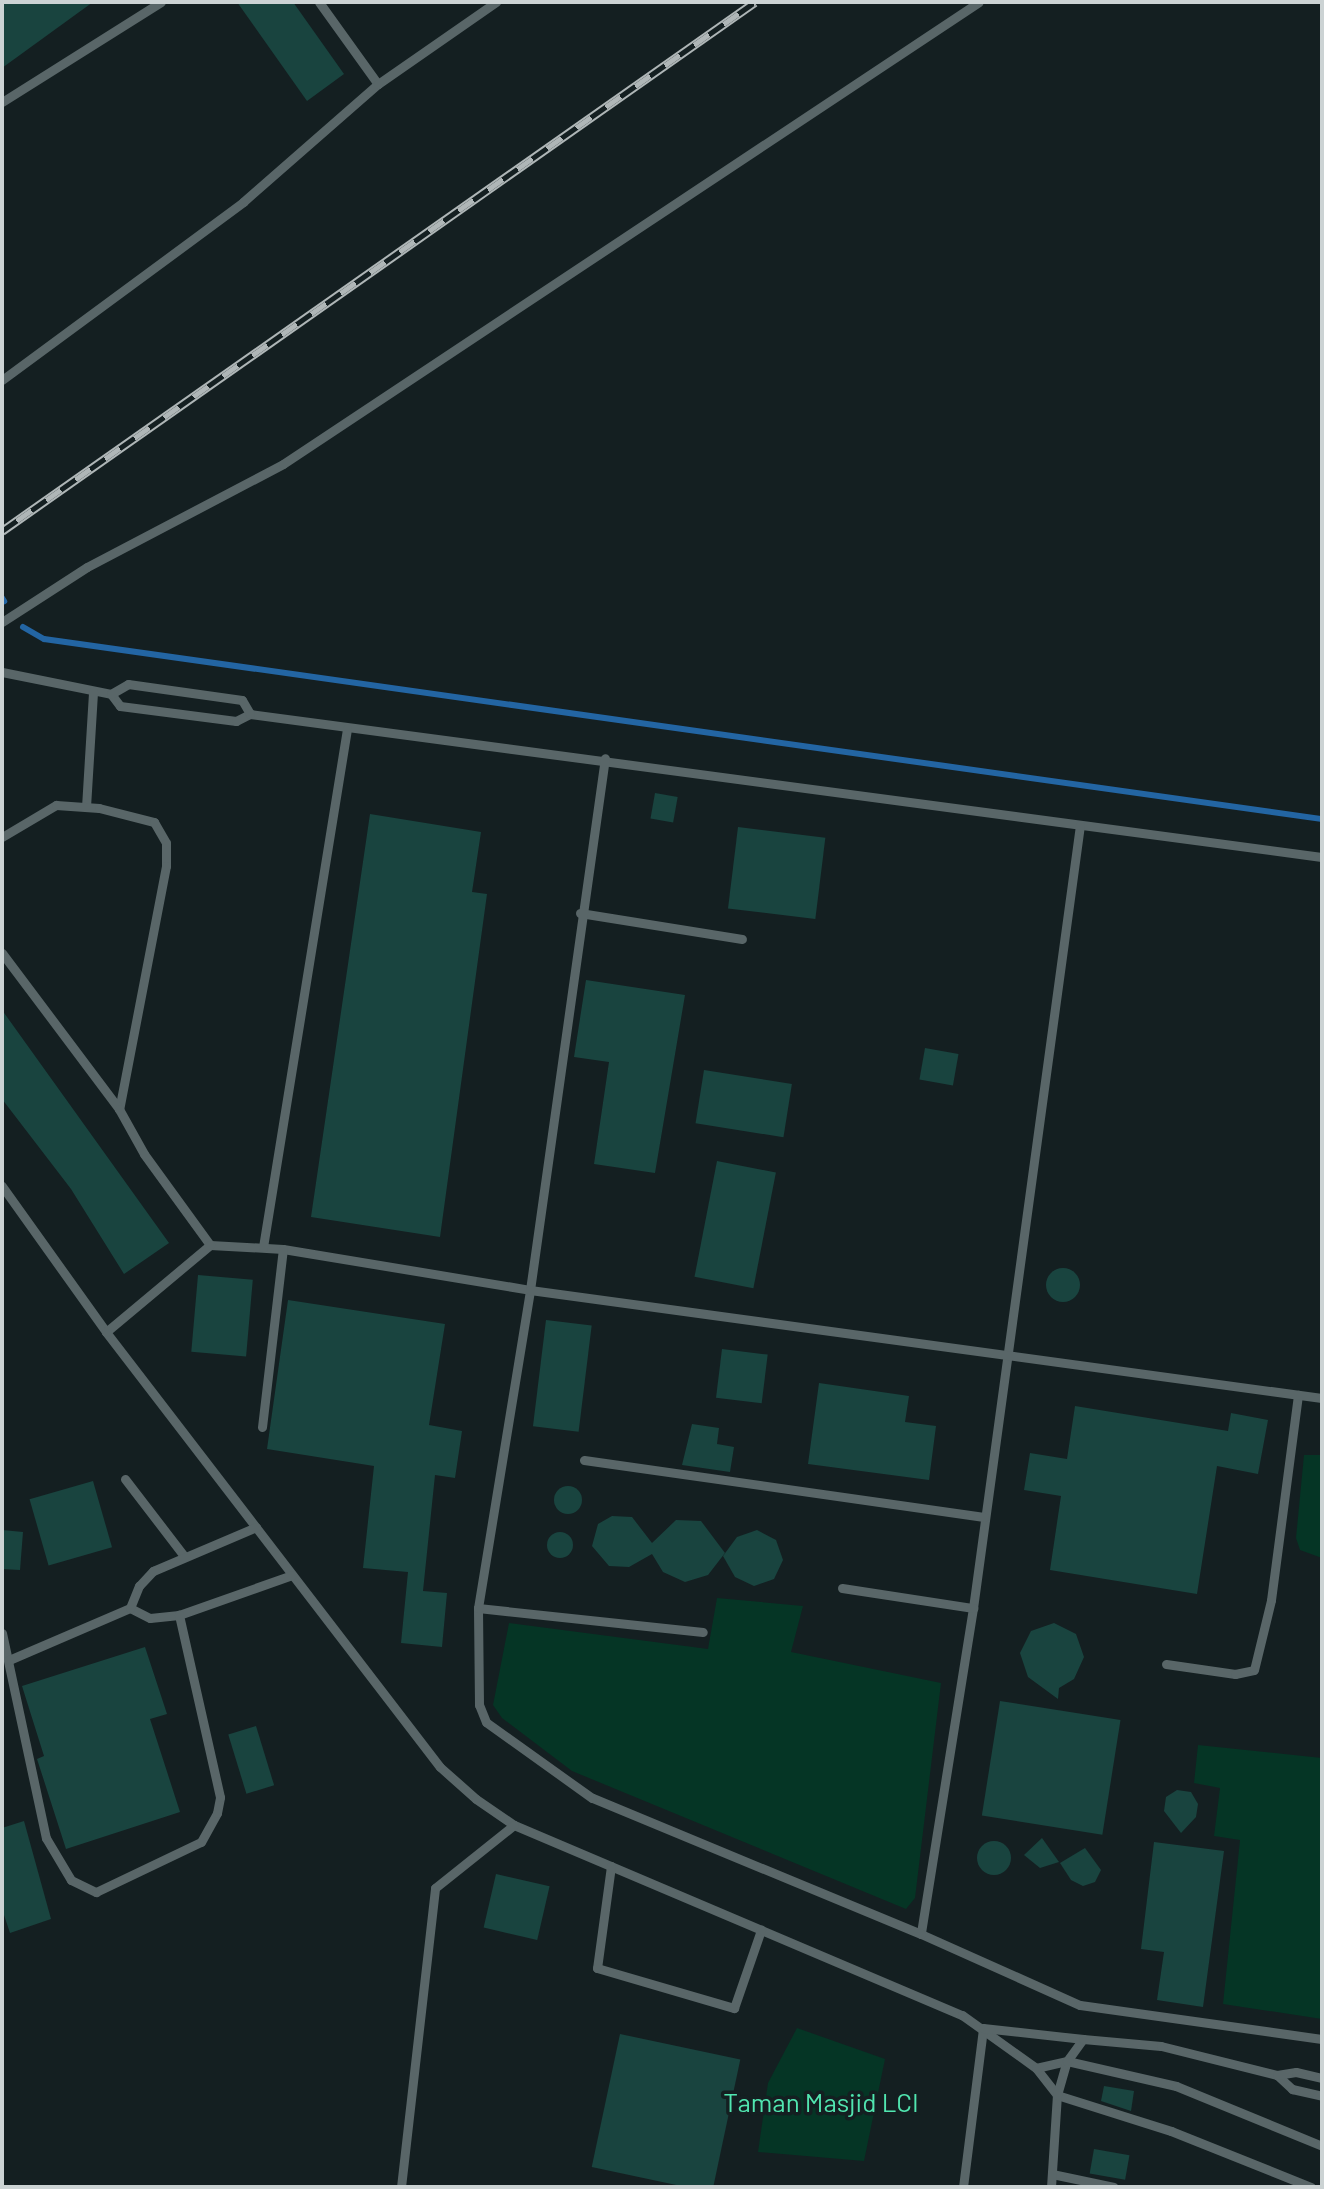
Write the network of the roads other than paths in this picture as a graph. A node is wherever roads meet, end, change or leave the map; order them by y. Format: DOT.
graph roads {
  1 [pos="161,2"];
  2 [pos="319,2"];
  3 [pos="496,2"];
  4 [pos="979,2"];
  5 [pos="378,84"];
  6 [pos="2,102"];
  7 [pos="2,380"];
  8 [pos="2,622"];
  9 [pos="2,672"];
  10 [pos="93,691"];
  11 [pos="111,694"];
  12 [pos="250,714"];
  13 [pos="347,729"];
  14 [pos="605,758"];
  15 [pos="86,807"];
  16 [pos="1080,825"];
  17 [pos="2,837"];
  18 [pos="1322,857"];
  19 [pos="580,913"];
  20 [pos="742,939"];
  21 [pos="2,953"];
  22 [pos="119,1109"];
  23 [pos="2,1186"];
  24 [pos="210,1245"];
  25 [pos="263,1247"];
  26 [pos="283,1249"];
  27 [pos="530,1290"];
  28 [pos="106,1332"];
  29 [pos="1008,1353"];
  30 [pos="1298,1395"];
  31 [pos="1322,1398"];
  32 [pos="262,1427"];
  33 [pos="584,1460"];
  34 [pos="125,1479"];
  35 [pos="984,1517"];
  36 [pos="256,1527"];
  37 [pos="184,1556"];
  38 [pos="292,1575"];
  39 [pos="842,1588"];
  40 [pos="130,1608"];
  41 [pos="478,1608"];
  42 [pos="973,1608"];
  43 [pos="179,1615"];
  44 [pos="703,1632"];
  45 [pos="2,1633"];
  46 [pos="9,1660"];
  47 [pos="1166,1664"];
  48 [pos="514,1825"];
  49 [pos="611,1866"];
  50 [pos="761,1930"];
  51 [pos="921,1934"];
  52 [pos="983,2028"];
  53 [pos="1083,2039"];
  54 [pos="1322,2039"];
  55 [pos="1067,2061"];
  56 [pos="1036,2068"];
  57 [pos="1277,2075"];
  58 [pos="1322,2078"];
  59 [pos="1057,2095"];
  60 [pos="1322,2096"];
  61 [pos="1322,2146"];
  62 [pos="1052,2174"];
  63 [pos="401,2187"];
  64 [pos="963,2187"];
  65 [pos="1051,2187"];
  66 [pos="1114,2187"];
  67 [pos="1311,2187"];
  1 -- 6 [label="lane"];
  2 -- 5 [label="lane"];
  3 -- 5 [label="lane"];
  4 -- 8 [label="lane"];
  5 -- 7 [label="lane"];
  9 -- 10 [label="lane"];
  10 -- 11 [label="lane"];
  10 -- 15 [label="lane"];
  11 -- 12 [label="lane"];
  11 -- 12 [label="lane"];
  12 -- 13 [label="lane"];
  13 -- 14 [label="lane"];
  13 -- 25 [label="lane"];
  14 -- 16 [label="lane"];
  14 -- 19 [label="lane"];
  15 -- 17 [label="lane"];
  15 -- 22 [label="lane"];
  16 -- 18 [label="lane"];
  16 -- 29 [label="lane"];
  19 -- 20 [label="lane"];
  19 -- 27 [label="lane"];
  21 -- 22 [label="lane"];
  22 -- 24 [label="lane"];
  23 -- 28 [label="lane"];
  24 -- 25 [label="lane"];
  24 -- 28 [label="lane"];
  25 -- 26 [label="lane"];
  26 -- 27 [label="lane"];
  26 -- 32 [label="lane"];
  27 -- 29 [label="lane"];
  27 -- 41 [label="lane"];
  28 -- 36 [label="lane"];
  29 -- 30 [label="lane"];
  29 -- 35 [label="lane"];
  30 -- 31 [label="lane"];
  30 -- 47 [label="lane"];
  33 -- 35 [label="lane"];
  34 -- 37 [label="lane"];
  35 -- 42 [label="lane"];
  36 -- 37 [label="lane"];
  36 -- 38 [label="lane"];
  37 -- 40 [label="lane"];
  38 -- 43 [label="lane"];
  38 -- 48 [label="lane"];
  39 -- 42 [label="lane"];
  40 -- 43 [label="lane"];
  40 -- 46 [label="lane"];
  41 -- 44 [label="lane"];
  41 -- 51 [label="lane"];
  42 -- 51 [label="lane"];
  43 -- 46 [label="lane"];
  45 -- 46 [label="lane"];
  48 -- 49 [label="lane"];
  48 -- 63 [label="lane"];
  49 -- 50 [label="lane"];
  49 -- 50 [label="lane"];
  50 -- 52 [label="lane"];
  51 -- 54 [label="lane"];
  52 -- 53 [label="lane"];
  52 -- 56 [label="lane"];
  52 -- 64 [label="lane"];
  53 -- 55 [label="lane"];
  53 -- 57 [label="lane"];
  55 -- 56 [label="lane"];
  55 -- 59 [label="lane"];
  55 -- 61 [label="lane"];
  56 -- 59 [label="lane"];
  57 -- 58 [label="lane"];
  57 -- 60 [label="lane"];
  59 -- 62 [label="lane"];
  59 -- 67 [label="lane"];
  62 -- 65 [label="lane"];
  62 -- 66 [label="lane"];
}
